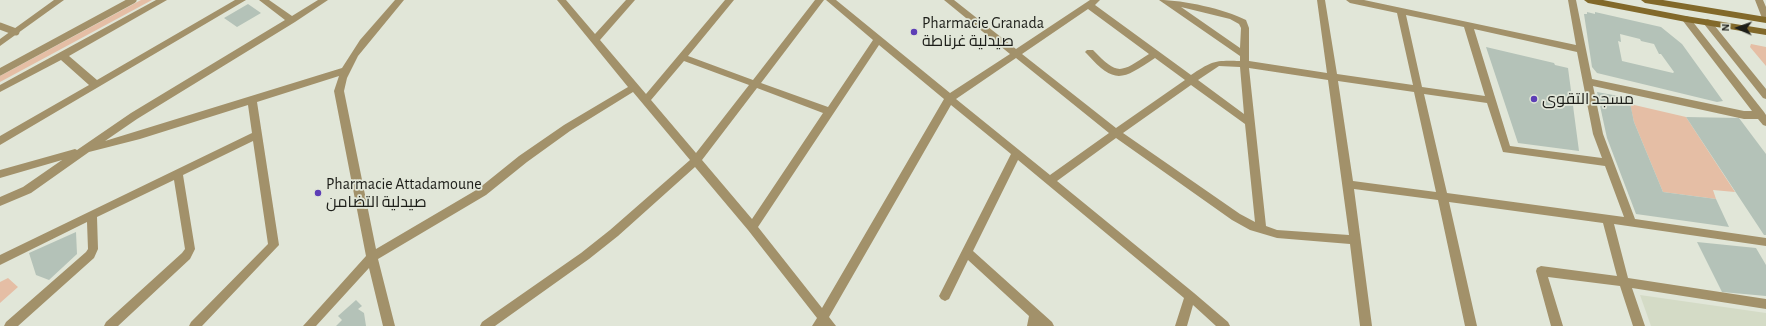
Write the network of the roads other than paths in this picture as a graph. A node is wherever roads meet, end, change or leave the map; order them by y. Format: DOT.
graph roads {
  1 [pos="60,0"];
  2 [pos="133,0"];
  3 [pos="163,0"];
  4 [pos="242,0"];
  5 [pos="263,0"];
  6 [pos="324,0"];
  7 [pos="400,0"];
  8 [pos="561,0"];
  9 [pos="631,0"];
  10 [pos="730,0"];
  11 [pos="820,0"];
  12 [pos="830,0"];
  13 [pos="948,0"];
  14 [pos="1164,0"];
  15 [pos="1321,0"];
  16 [pos="1350,0"];
  17 [pos="1572,0"];
  18 [pos="1588,0"];
  19 [pos="1645,0"];
  20 [pos="1689,0"];
  21 [pos="1759,0"];
  22 [pos="1093,3"];
  23 [pos="1674,3"];
  24 [pos="843,5"];
  25 [pos="1697,10"];
  26 [pos="1401,11"];
  27 [pos="1686,19"];
  28 [pos="1766,19"];
  29 [pos="292,20"];
  30 [pos="1707,22"];
  31 [pos="1468,25"];
  32 [pos="0,26"];
  33 [pos="16,32"];
  34 [pos="1766,32"];
  35 [pos="595,40"];
  36 [pos="878,40"];
  37 [pos="0,43"];
  38 [pos="1580,49"];
  39 [pos="1090,52"];
  40 [pos="1016,53"];
  41 [pos="1155,54"];
  42 [pos="62,55"];
  43 [pos="682,57"];
  44 [pos="1244,60"];
  45 [pos="0,72"];
  46 [pos="344,72"];
  47 [pos="1332,76"];
  48 [pos="1192,80"];
  49 [pos="1586,81"];
  50 [pos="755,84"];
  51 [pos="96,85"];
  52 [pos="634,87"];
  53 [pos="0,89"];
  54 [pos="1418,90"];
  55 [pos="1766,96"];
  56 [pos="950,98"];
  57 [pos="252,100"];
  58 [pos="646,100"];
  59 [pos="1491,100"];
  60 [pos="830,112"];
  61 [pos="1763,118"];
  62 [pos="1249,122"];
  63 [pos="1116,133"];
  64 [pos="258,134"];
  65 [pos="0,141"];
  66 [pos="83,151"];
  67 [pos="1016,153"];
  68 [pos="696,160"];
  69 [pos="1609,164"];
  70 [pos="0,174"];
  71 [pos="178,174"];
  72 [pos="1050,180"];
  73 [pos="1348,184"];
  74 [pos="1442,197"];
  75 [pos="0,202"];
  76 [pos="92,215"];
  77 [pos="1607,219"];
  78 [pos="1631,222"];
  79 [pos="752,227"];
  80 [pos="1261,229"];
  81 [pos="1355,240"];
  82 [pos="1764,244"];
  83 [pos="967,252"];
  84 [pos="372,257"];
  85 [pos="0,260"];
  86 [pos="1624,282"];
  87 [pos="945,296"];
  88 [pos="1190,296"];
  89 [pos="1766,304"];
  90 [pos="1036,314"];
  91 [pos="823,323"];
  92 [pos="10,326"];
  93 [pos="110,326"];
  94 [pos="194,326"];
  95 [pos="309,326"];
  96 [pos="389,326"];
  97 [pos="486,326"];
  98 [pos="1032,326"];
  99 [pos="1048,326"];
  100 [pos="1180,326"];
  101 [pos="1224,326"];
  102 [pos="1366,326"];
  103 [pos="1471,326"];
  104 [pos="1557,326"];
  105 [pos="1640,326"];
  1 -- 33 [label="street"];
  2 -- 45 [label="lane"];
  3 -- 42 [label="street"];
  4 -- 51 [label="street"];
  5 -- 29 [label="street"];
  6 -- 29 [label="street"];
  7 -- 46 [label="street"];
  8 -- 35 [label="street"];
  9 -- 35 [label="street"];
  10 -- 43 [label="street"];
  11 -- 50 [label="street"];
  12 -- 24 [label="street"];
  13 -- 40 [label="street"];
  14 -- 44 [label="street"];
  14 -- 44 [label="street"];
  15 -- 47 [label="street"];
  16 -- 26 [label="street"];
  17 -- 38 [label="street"];
  18 -- 27 [label="main road"];
  19 -- 23 [label="main road"];
  20 -- 25 [label="main road"];
  21 -- 28 [label="street"];
  22 -- 40 [label="street"];
  22 -- 41 [label="street"];
  23 -- 25 [label="main road"];
  23 -- 27 [label="main road"];
  24 -- 36 [label="street"];
  25 -- 28 [label="main road"];
  25 -- 30 [label="main road"];
  26 -- 31 [label="street"];
  26 -- 54 [label="street"];
  27 -- 30 [label="main road"];
  27 -- 61 [label="street"];
  29 -- 66 [label="street"];
  30 -- 34 [label="main road"];
  30 -- 55 [label="street"];
  31 -- 38 [label="street"];
  31 -- 59 [label="street"];
  32 -- 33 [label="lane"];
  33 -- 37 [label="street"];
  35 -- 52 [label="street"];
  36 -- 56 [label="street"];
  36 -- 60 [label="street"];
  38 -- 49 [label="street"];
  39 -- 41 [label="street"];
  40 -- 56 [label="street"];
  40 -- 63 [label="street"];
  41 -- 48 [label="street"];
  42 -- 51 [label="street"];
  42 -- 53 [label="street"];
  43 -- 50 [label="street"];
  43 -- 58 [label="street"];
  44 -- 47 [label="street"];
  44 -- 48 [label="street"];
  44 -- 62 [label="street"];
  46 -- 57 [label="street"];
  46 -- 84 [label="street"];
  47 -- 54 [label="street"];
  47 -- 73 [label="street"];
  48 -- 62 [label="street"];
  48 -- 63 [label="street"];
  49 -- 61 [label="street"];
  49 -- 69 [label="street"];
  50 -- 60 [label="street"];
  50 -- 68 [label="street"];
  51 -- 65 [label="street"];
  52 -- 58 [label="street"];
  52 -- 84 [label="street"];
  54 -- 59 [label="street"];
  54 -- 74 [label="street"];
  56 -- 67 [label="street"];
  56 -- 91 [label="street"];
  57 -- 64 [label="street"];
  57 -- 66 [label="street"];
  58 -- 68 [label="street"];
  59 -- 69 [label="street"];
  60 -- 79 [label="street"];
  62 -- 80 [label="street"];
  63 -- 72 [label="street"];
  63 -- 80 [label="street"];
  64 -- 71 [label="street"];
  64 -- 94 [label="street"];
  66 -- 70 [label="street"];
  66 -- 75 [label="street"];
  67 -- 72 [label="street"];
  67 -- 83 [label="street"];
  68 -- 79 [label="street"];
  68 -- 97 [label="street"];
  69 -- 78 [label="street"];
  71 -- 76 [label="street"];
  71 -- 93 [label="street"];
  72 -- 88 [label="street"];
  73 -- 74 [label="street"];
  73 -- 81 [label="street"];
  74 -- 77 [label="street"];
  74 -- 103 [label="street"];
  76 -- 85 [label="street"];
  76 -- 92 [label="street"];
  77 -- 78 [label="street"];
  77 -- 86 [label="street"];
  78 -- 82 [label="street"];
  79 -- 91 [label="street"];
  80 -- 81 [label="street"];
  81 -- 102 [label="street"];
  83 -- 87 [label="street"];
  83 -- 90 [label="street"];
  84 -- 95 [label="street"];
  84 -- 96 [label="street"];
  86 -- 89 [label="street"];
  86 -- 104 [label="street"];
  86 -- 105 [label="street"];
  88 -- 100 [label="street"];
  88 -- 101 [label="street"];
  90 -- 98 [label="street"];
  90 -- 99 [label="street"];
}
